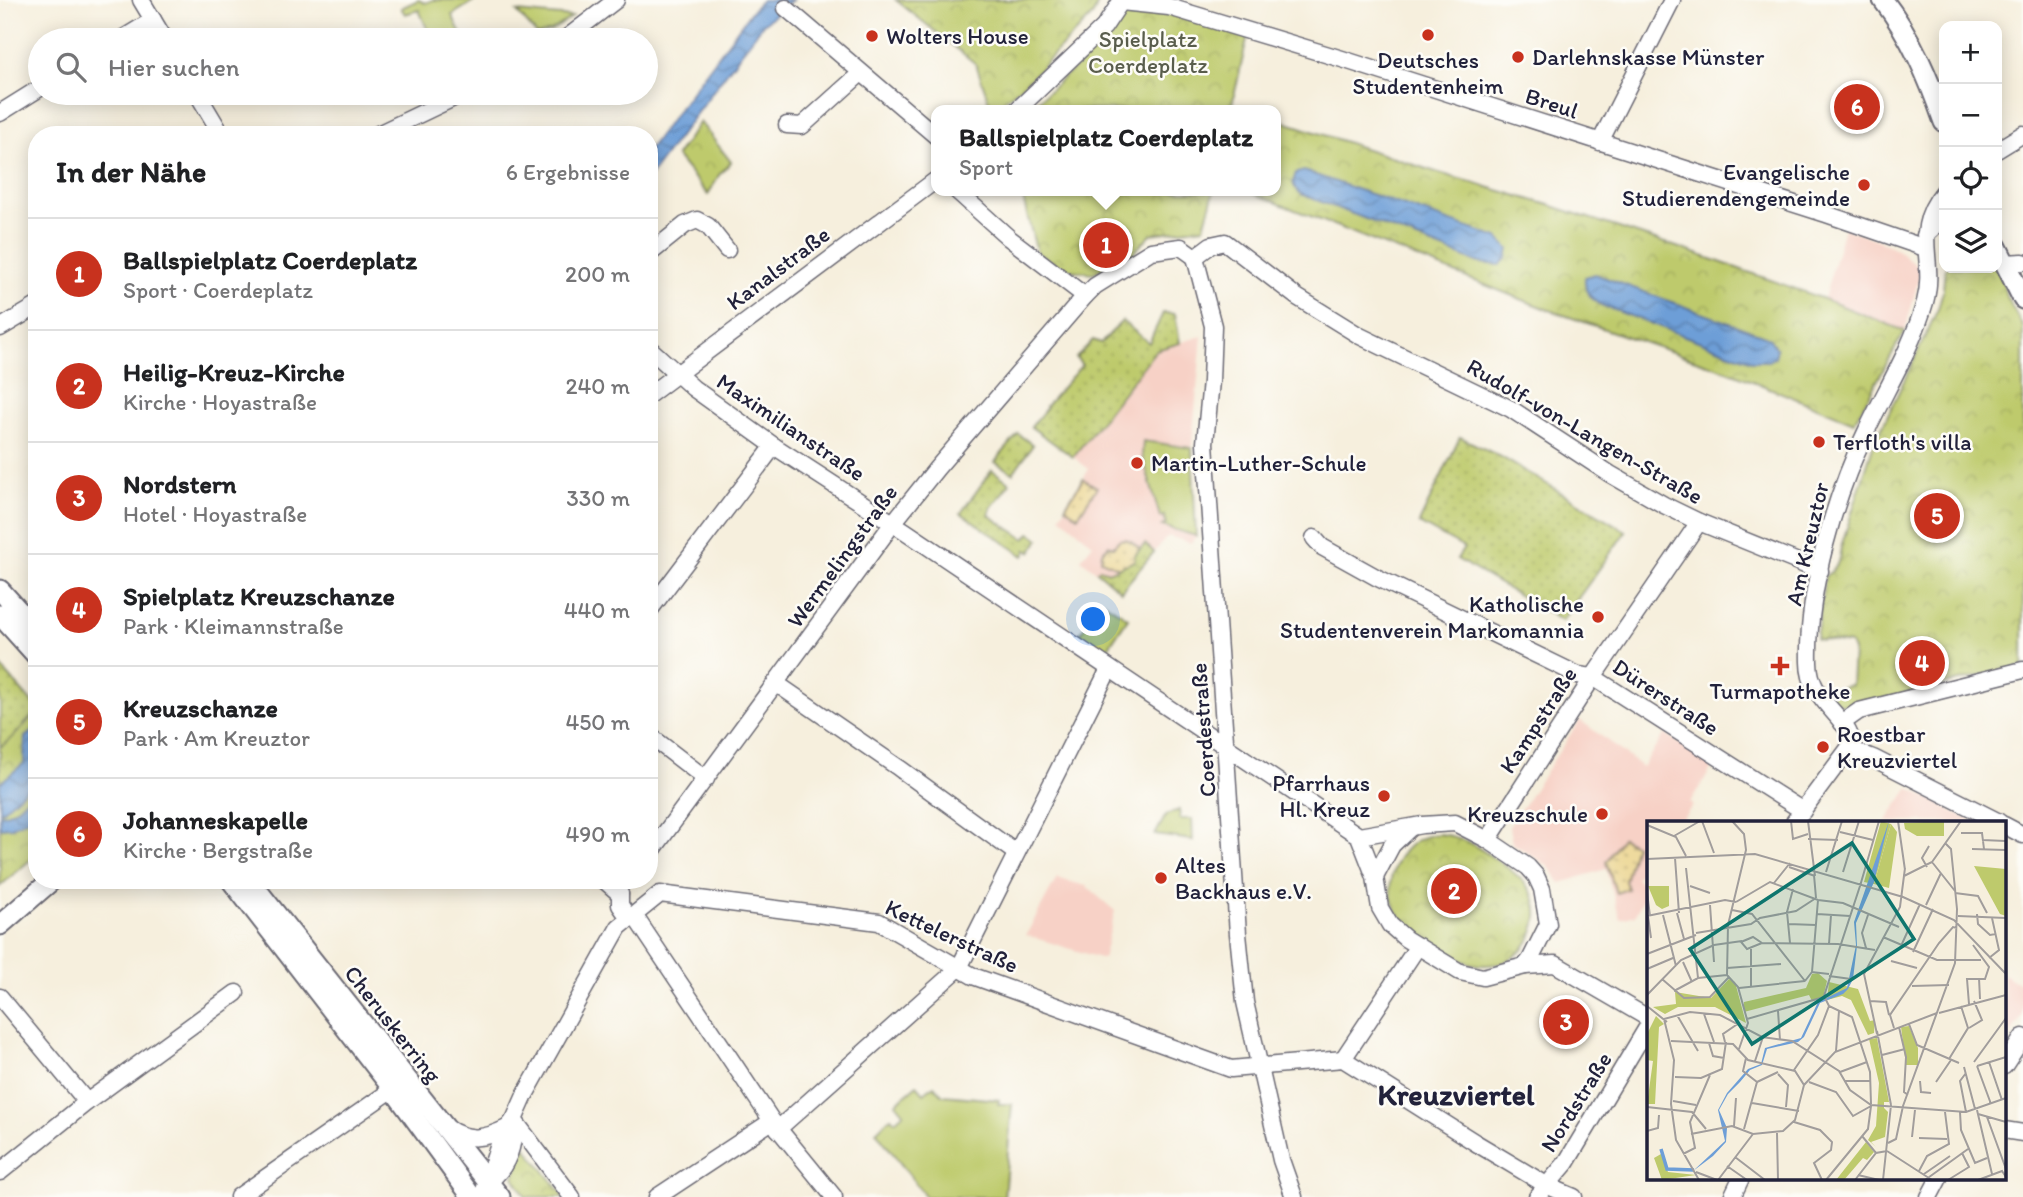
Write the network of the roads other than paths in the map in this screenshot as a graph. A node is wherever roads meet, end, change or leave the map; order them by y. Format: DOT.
graph roads {
  1 [pos="141,0"];
  2 [pos="616,0"];
  3 [pos="1672,0"];
  4 [pos="1884,0"];
  5 [pos="1122,1"];
  6 [pos="786,8"];
  7 [pos="153,20"];
  8 [pos="140,28"];
  9 [pos="158,28"];
  10 [pos="580,28"];
  11 [pos="862,73"];
  12 [pos="28,96"];
  13 [pos="204,105"];
  14 [pos="444,105"];
  15 [pos="1022,105"];
  16 [pos="1939,108"];
  17 [pos="0,113"];
  18 [pos="786,125"];
  19 [pos="217,126"];
  20 [pos="410,126"];
  21 [pos="931,132"];
  22 [pos="2023,134"];
  23 [pos="1600,142"];
  24 [pos="2002,147"];
  25 [pos="931,184"];
  26 [pos="963,196"];
  27 [pos="1939,198"];
  28 [pos="1939,224"];
  29 [pos="1925,242"];
  30 [pos="658,247"];
  31 [pos="727,250"];
  32 [pos="1195,257"];
  33 [pos="2008,257"];
  34 [pos="1085,296"];
  35 [pos="2023,299"];
  36 [pos="28,311"];
  37 [pos="0,328"];
  38 [pos="658,357"];
  39 [pos="677,376"];
  40 [pos="658,389"];
  41 [pos="774,446"];
  42 [pos="1699,522"];
  43 [pos="893,523"];
  44 [pos="1314,538"];
  45 [pos="1820,571"];
  46 [pos="0,590"];
  47 [pos="658,599"];
  48 [pos="0,615"];
  49 [pos="28,621"];
  50 [pos="28,646"];
  51 [pos="1109,669"];
  52 [pos="2023,670"];
  53 [pos="1593,677"];
  54 [pos="777,684"];
  55 [pos="1842,723"];
  56 [pos="658,742"];
  57 [pos="1226,747"];
  58 [pos="1850,750"];
  59 [pos="706,779"];
  60 [pos="1799,817"];
  61 [pos="1996,821"];
  62 [pos="2006,826"];
  63 [pos="1410,828"];
  64 [pos="2023,835"];
  65 [pos="1360,836"];
  66 [pos="1488,840"];
  67 [pos="658,843"];
  68 [pos="1016,853"];
  69 [pos="1376,877"];
  70 [pos="42,889"];
  71 [pos="239,889"];
  72 [pos="256,889"];
  73 [pos="624,889"];
  74 [pos="629,919"];
  75 [pos="0,925"];
  76 [pos="1418,946"];
  77 [pos="1525,967"];
  78 [pos="959,968"];
  79 [pos="236,993"];
  80 [pos="0,997"];
  81 [pos="1647,1017"];
  82 [pos="1647,1028"];
  83 [pos="2023,1037"];
  84 [pos="1343,1059"];
  85 [pos="2006,1063"];
  86 [pos="1259,1068"];
  87 [pos="393,1089"];
  88 [pos="87,1102"];
  89 [pos="510,1124"];
  90 [pos="442,1125"];
  91 [pos="775,1125"];
  92 [pos="0,1172"];
  93 [pos="1740,1180"];
  94 [pos="1938,1180"];
  95 [pos="1543,1191"];
  96 [pos="490,1192"];
  97 [pos="238,1197"];
  98 [pos="472,1197"];
  99 [pos="572,1197"];
  100 [pos="657,1197"];
  101 [pos="834,1197"];
  102 [pos="1294,1197"];
  103 [pos="1574,1197"];
  104 [pos="1731,1197"];
  105 [pos="1929,1197"];
  1 -- 7 [label="street"];
  2 -- 10 [label="street"];
  3 -- 23 [label="street"];
  4 -- 16 [label="main road"];
  5 -- 15 [label="street"];
  5 -- 23 [label="street, Breul"];
  6 -- 11 [label="street"];
  7 -- 8 [label="street"];
  7 -- 9 [label="street"];
  11 -- 18 [label="street"];
  11 -- 21 [label="street"];
  12 -- 17 [label="street"];
  13 -- 19 [label="street"];
  14 -- 20 [label="street"];
  22 -- 24 [label="street"];
  23 -- 29 [label="street, Breul"];
  25 -- 39 [label="street, Kanalstraße"];
  26 -- 34 [label="street"];
  27 -- 29 [label="street, Am Kreuztor"];
  28 -- 29 [label="street"];
  29 -- 45 [label="street, Am Kreuztor"];
  30 -- 31 [label="street"];
  32 -- 34 [label="street, Wermelingstraße"];
  32 -- 42 [label="street, Rudolf-von-Langen-Straße"];
  32 -- 57 [label="street, Coerdestraße"];
  33 -- 35 [label="main road"];
  34 -- 43 [label="street, Wermelingstraße"];
  36 -- 37 [label="street"];
  38 -- 39 [label="street, Maximilianstraße"];
  39 -- 40 [label="street, Kanalstraße"];
  39 -- 41 [label="street, Maximilianstraße"];
  41 -- 43 [label="street, Maximilianstraße"];
  41 -- 47 [label="street"];
  42 -- 45 [label="street, Rudolf-von-Langen-Straße"];
  42 -- 53 [label="street, Kampstraße"];
  43 -- 51 [label="street, Maximilianstraße"];
  43 -- 54 [label="street, Wermelingstraße"];
  44 -- 53 [label="street, Dürerstraße"];
  45 -- 55 [label="street, Am Kreuztor"];
  46 -- 49 [label="main road"];
  48 -- 50 [label="main road"];
  51 -- 57 [label="street, Maximilianstraße"];
  51 -- 68 [label="street"];
  52 -- 55 [label="street"];
  53 -- 60 [label="street, Dürerstraße"];
  53 -- 66 [label="street, Kampstraße"];
  54 -- 59 [label="street, Wermelingstraße"];
  54 -- 68 [label="street"];
  55 -- 58 [label="street, Am Kreuztor"];
  56 -- 59 [label="street"];
  57 -- 65 [label="street, Maximilianstraße"];
  57 -- 86 [label="street, Coerdestraße"];
  58 -- 60 [label="street"];
  58 -- 61 [label="street"];
  59 -- 67 [label="street, Wermelingstraße"];
  62 -- 64 [label="street"];
  63 -- 65 [label="street"];
  63 -- 66 [label="street"];
  63 -- 69 [label="street"];
  65 -- 69 [label="street"];
  66 -- 77 [label="street"];
  68 -- 78 [label="street"];
  69 -- 76 [label="street"];
  70 -- 75 [label="main road"];
  71 -- 87 [label="main road, Cheruskerring"];
  72 -- 90 [label="main road, Cheruskerring"];
  73 -- 74 [label="street"];
  74 -- 78 [label="street, Kettelerstraße"];
  74 -- 89 [label="street, Kettelerstraße"];
  74 -- 91 [label="street"];
  76 -- 77 [label="street"];
  76 -- 84 [label="street"];
  77 -- 81 [label="street"];
  78 -- 86 [label="street, Kettelerstraße"];
  78 -- 91 [label="street"];
  79 -- 88 [label="street"];
  80 -- 88 [label="street"];
  82 -- 95 [label="street, Nordstraße"];
  83 -- 85 [label="street"];
  84 -- 86 [label="street, Kettelerstraße"];
  84 -- 95 [label="street"];
  86 -- 102 [label="street, Coerdestraße"];
  87 -- 97 [label="street"];
  87 -- 98 [label="main road, Cheruskerring"];
  88 -- 92 [label="street"];
  89 -- 90 [label="street"];
  89 -- 96 [label="street, Kettelerstraße"];
  89 -- 99 [label="street"];
  90 -- 96 [label="main road, Cheruskerring"];
  91 -- 100 [label="street"];
  91 -- 101 [label="street"];
  93 -- 104 [label="street"];
  94 -- 105 [label="street"];
  95 -- 103 [label="street"];
}
